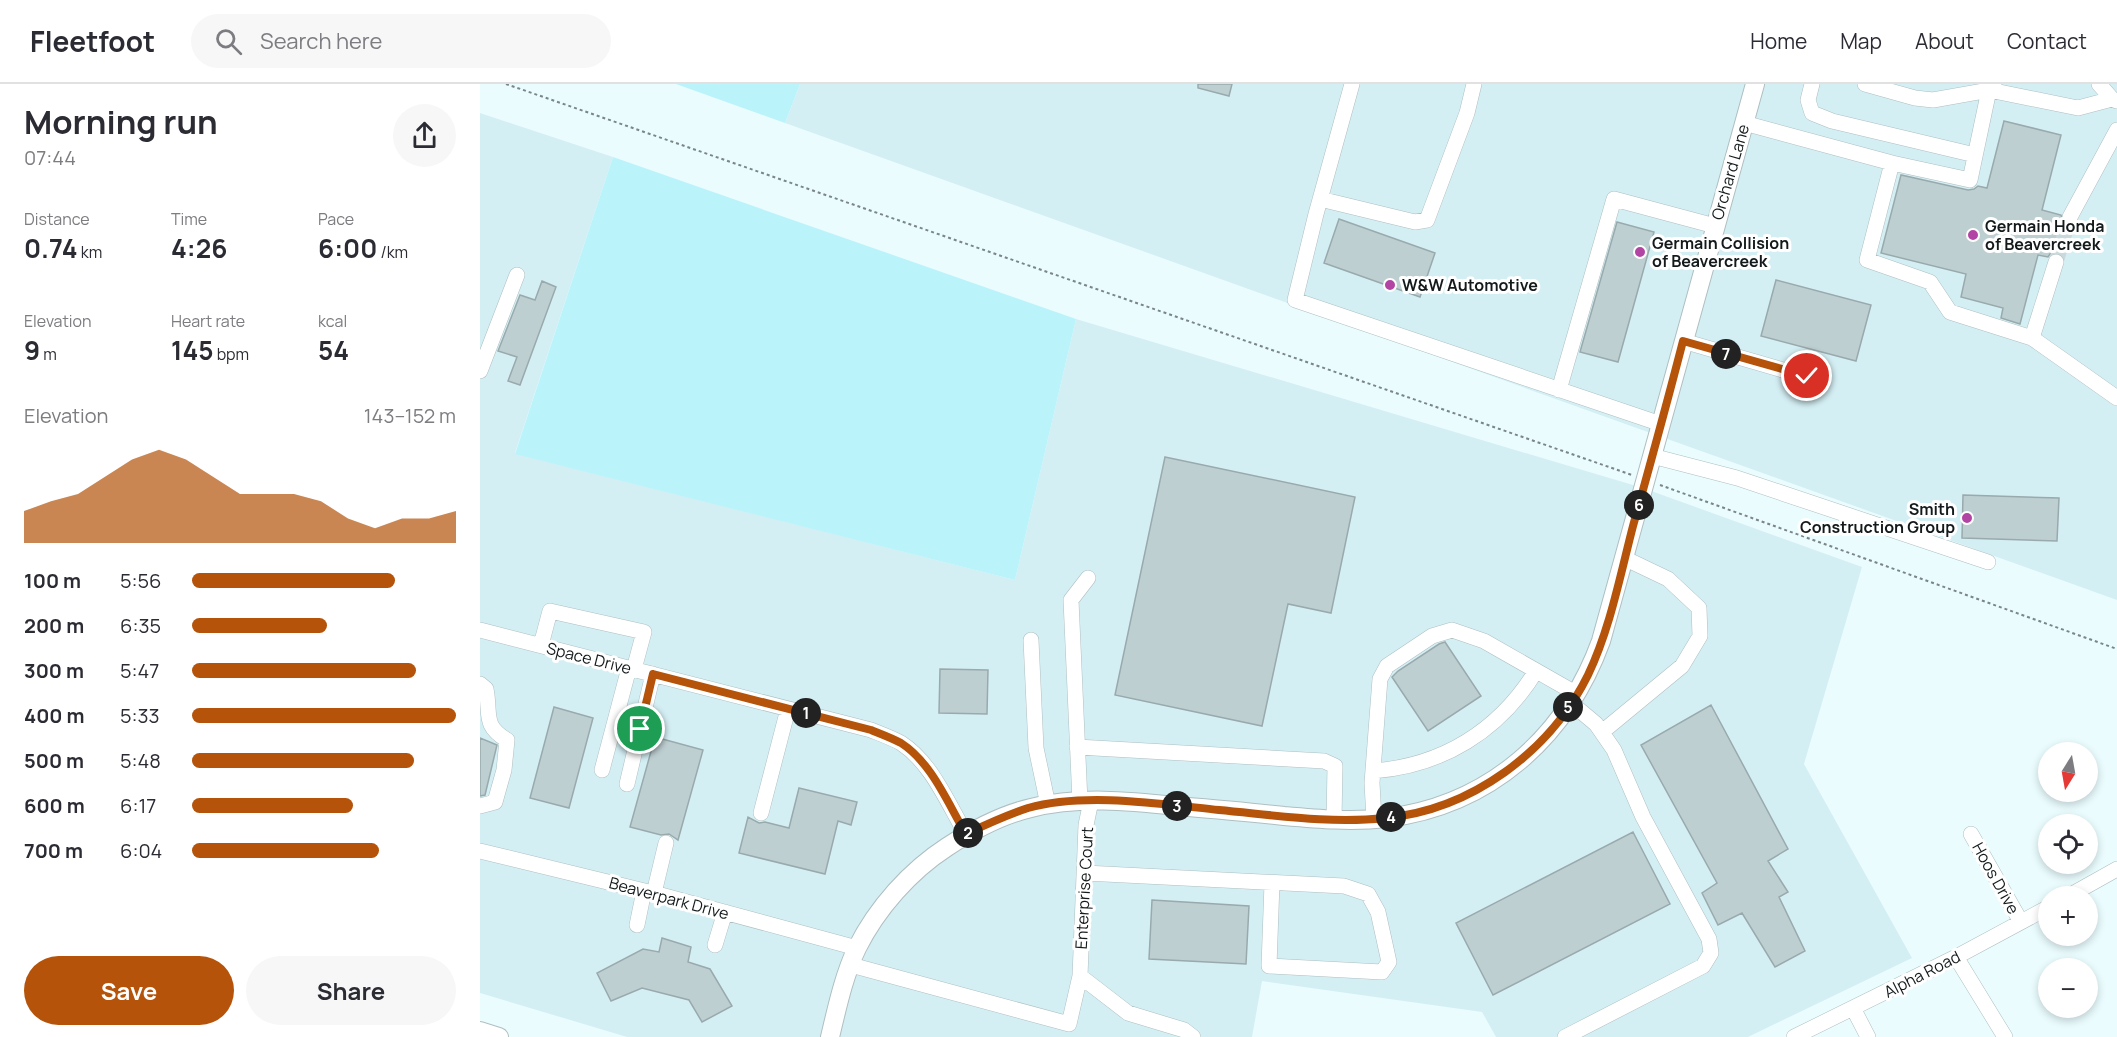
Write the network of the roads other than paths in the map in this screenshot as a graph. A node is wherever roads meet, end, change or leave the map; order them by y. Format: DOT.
graph roads {
  1 [pos="1352,84"];
  2 [pos="1474,84"];
  3 [pos="1755,84"];
  4 [pos="1812,84"];
  5 [pos="1865,84"];
  6 [pos="2100,84"];
  7 [pos="1992,87"];
  8 [pos="2114,100"];
  9 [pos="1744,123"];
  10 [pos="2117,130"];
  11 [pos="1975,155"];
  12 [pos="1892,164"];
  13 [pos="1320,199"];
  14 [pos="2070,217"];
  15 [pos="1715,225"];
  16 [pos="2056,262"];
  17 [pos="517,275"];
  18 [pos="2032,338"];
  19 [pos="1683,341"];
  20 [pos="480,370"];
  21 [pos="1807,376"];
  22 [pos="1559,390"];
  23 [pos="2117,398"];
  24 [pos="1661,424"];
  25 [pos="1652,456"];
  26 [pos="1624,558"];
  27 [pos="1988,562"];
  28 [pos="1088,578"];
  29 [pos="480,630"];
  30 [pos="1030,640"];
  31 [pos="541,645"];
  32 [pos="632,668"];
  33 [pos="1536,671"];
  34 [pos="653,674"];
  35 [pos="480,684"];
  36 [pos="1574,698"];
  37 [pos="788,709"];
  38 [pos="484,723"];
  39 [pos="1602,732"];
  40 [pos="1077,747"];
  41 [pos="602,770"];
  42 [pos="1373,771"];
  43 [pos="627,784"];
  44 [pos="1086,801"];
  45 [pos="1048,805"];
  46 [pos="480,806"];
  47 [pos="761,813"];
  48 [pos="1374,819"];
  49 [pos="1334,820"];
  50 [pos="966,834"];
  51 [pos="1971,834"];
  52 [pos="666,843"];
  53 [pos="480,851"];
  54 [pos="2117,869"];
  55 [pos="1085,873"];
  56 [pos="1272,883"];
  57 [pos="2087,886"];
  58 [pos="649,892"];
  59 [pos="725,912"];
  60 [pos="2038,913"];
  61 [pos="2021,922"];
  62 [pos="637,925"];
  63 [pos="715,945"];
  64 [pos="854,957"];
  65 [pos="1956,957"];
  66 [pos="1080,976"];
  67 [pos="1853,1008"];
  68 [pos="480,1031"];
  69 [pos="499,1037"];
  70 [pos="830,1037"];
  71 [pos="1193,1037"];
  72 [pos="1565,1037"];
  73 [pos="1794,1037"];
  74 [pos="1868,1037"];
  75 [pos="2005,1037"];
  1 -- 13 [label="street"];
  2 -- 13 [label="street"];
  3 -- 9 [label="main road, Orchard Lane"];
  4 -- 11 [label="street"];
  5 -- 7 [label="street"];
  6 -- 8 [label="street"];
  7 -- 8 [label="street"];
  7 -- 11 [label="street"];
  9 -- 12 [label="street"];
  9 -- 15 [label="main road, Orchard Lane"];
  10 -- 14 [label="street"];
  11 -- 12 [label="street"];
  12 -- 18 [label="street"];
  13 -- 22 [label="street"];
  15 -- 19 [label="main road, Orchard Lane"];
  15 -- 22 [label="street"];
  16 -- 18 [label="street"];
  17 -- 20 [label="street"];
  18 -- 23 [label="street"];
  19 -- 21 [label="street"];
  19 -- 24 [label="main road, Orchard Lane"];
  22 -- 24 [label="street"];
  24 -- 25 [label="main road, Orchard Lane"];
  25 -- 26 [label="main road, Orchard Lane"];
  25 -- 27 [label="street"];
  26 -- 36 [label="main road, Orchard Lane"];
  26 -- 39 [label="street"];
  28 -- 40 [label="street, Enterprise Court"];
  29 -- 31 [label="street, Space Drive"];
  30 -- 45 [label="street"];
  31 -- 32 [label="street, Space Drive"];
  31 -- 32 [label="street"];
  32 -- 34 [label="street, Space Drive"];
  32 -- 41 [label="street"];
  33 -- 36 [label="street"];
  33 -- 42 [label="street"];
  33 -- 42 [label="street"];
  34 -- 37 [label="street, Space Drive"];
  34 -- 43 [label="street"];
  35 -- 38 [label="street"];
  36 -- 39 [label="street"];
  36 -- 48 [label="main road, Orchard Lane"];
  37 -- 47 [label="street"];
  37 -- 50 [label="street, Space Drive"];
  38 -- 46 [label="street"];
  39 -- 72 [label="street"];
  40 -- 44 [label="street, Enterprise Court"];
  40 -- 49 [label="street"];
  42 -- 48 [label="street"];
  44 -- 45 [label="main road, Orchard Lane"];
  44 -- 49 [label="main road, Orchard Lane"];
  44 -- 55 [label="street, Enterprise Court"];
  45 -- 50 [label="main road, Orchard Lane"];
  48 -- 49 [label="main road, Orchard Lane"];
  50 -- 64 [label="main road, Orchard Lane"];
  51 -- 61 [label="street, Hoos Drive"];
  52 -- 58 [label="street"];
  53 -- 58 [label="street, Beaverpark Drive"];
  54 -- 57 [label="street"];
  55 -- 56 [label="street"];
  55 -- 66 [label="street, Enterprise Court"];
  56 -- 56 [label="street"];
  58 -- 59 [label="street, Beaverpark Drive"];
  58 -- 62 [label="street"];
  59 -- 63 [label="street"];
  59 -- 64 [label="street, Beaverpark Drive"];
  60 -- 61 [label="street, Alpha Road"];
  61 -- 65 [label="street, Alpha Road"];
  64 -- 66 [label="street, Enterprise Court"];
  64 -- 70 [label="main road, Orchard Lane"];
  65 -- 67 [label="street, Alpha Road"];
  65 -- 75 [label="street"];
  66 -- 71 [label="street"];
  67 -- 73 [label="street, Alpha Road"];
  67 -- 74 [label="street"];
  68 -- 69 [label="main road"];
}
